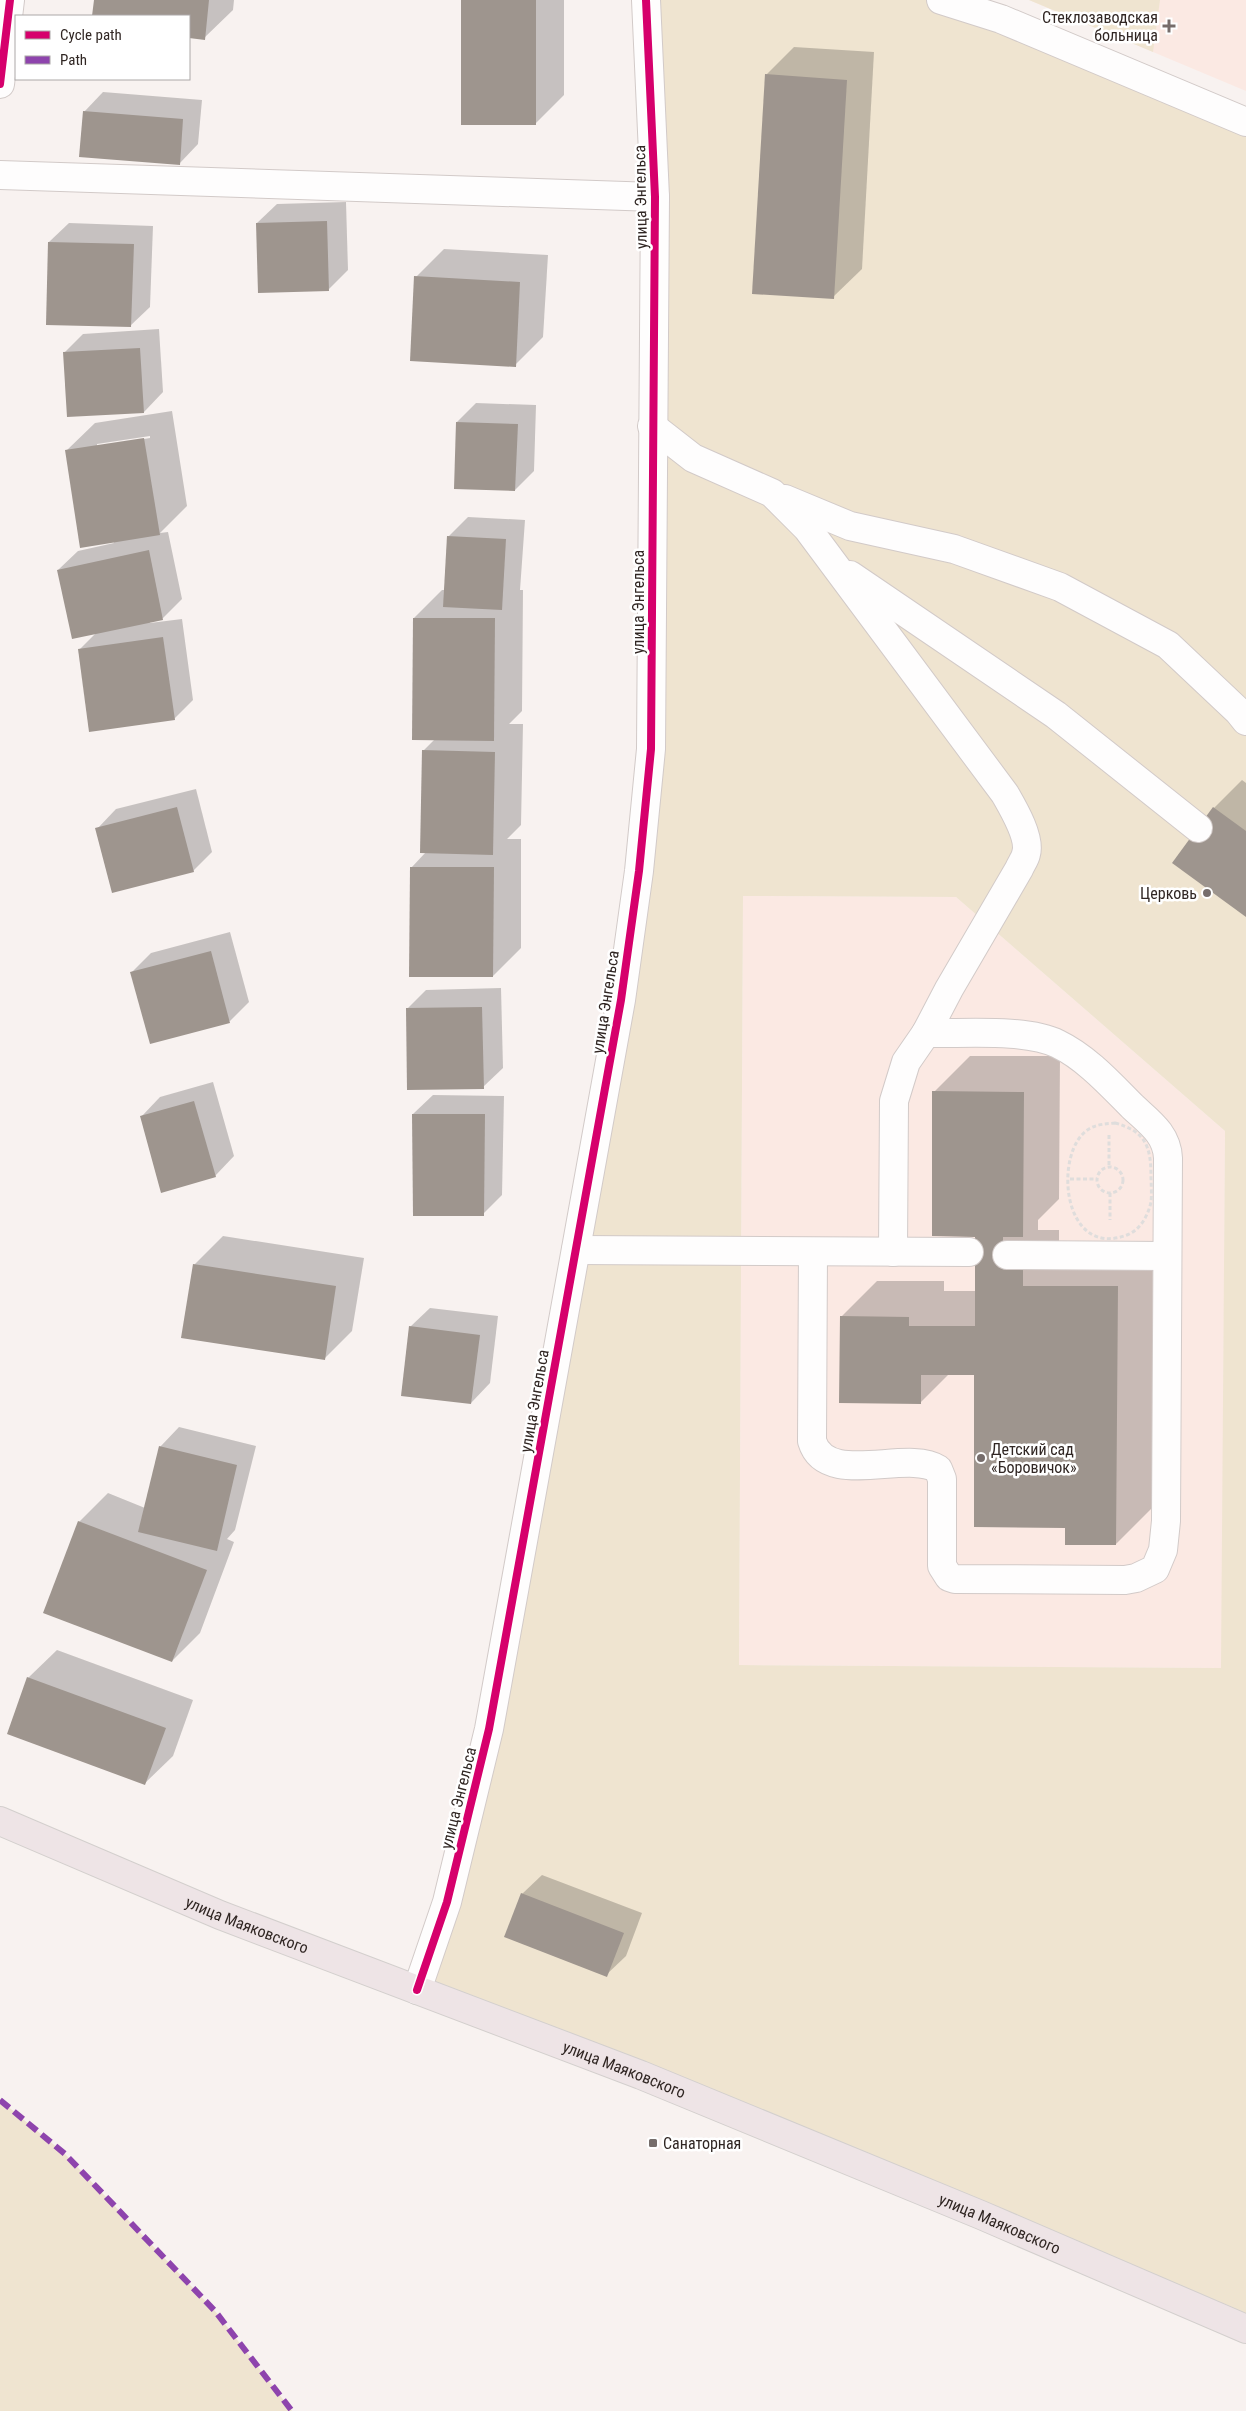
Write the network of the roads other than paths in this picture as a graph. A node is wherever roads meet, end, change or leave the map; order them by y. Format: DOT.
graph roads {
  1 [pos="10,0"];
  2 [pos="646,0"];
  3 [pos="941,0"];
  4 [pos="0,84"];
  5 [pos="1246,122"];
  6 [pos="0,175"];
  7 [pos="655,198"];
  8 [pos="652,426"];
  9 [pos="772,493"];
  10 [pos="837,566"];
  11 [pos="1246,721"];
  12 [pos="1198,828"];
  13 [pos="926,1034"];
  14 [pos="576,1250"];
  15 [pos="813,1252"];
  16 [pos="893,1252"];
  17 [pos="969,1252"];
  18 [pos="1007,1255"];
  19 [pos="1167,1256"];
  20 [pos="0,1809"];
  21 [pos="0,1821"];
  22 [pos="40,1838"];
  23 [pos="417,1990"];
  24 [pos="1246,2329"];
  1 -- 4 [label="street"];
  2 -- 7 [label="street, улица Энгельса"];
  3 -- 5 [label="street"];
  6 -- 7 [label="street"];
  7 -- 8 [label="street, улица Энгельса"];
  8 -- 9 [label="street"];
  8 -- 14 [label="street, улица Энгельса"];
  9 -- 10 [label="street"];
  9 -- 11 [label="street"];
  10 -- 12 [label="street"];
  10 -- 13 [label="street"];
  13 -- 16 [label="street"];
  13 -- 19 [label="street"];
  14 -- 15 [label="street"];
  14 -- 23 [label="street, улица Энгельса"];
  15 -- 16 [label="street"];
  15 -- 19 [label="street"];
  16 -- 17 [label="street"];
  18 -- 19 [label="street"];
  20 -- 22 [label="street"];
  21 -- 22 [label="main road, улица Маяковского"];
  22 -- 23 [label="main road, улица Маяковского"];
  23 -- 24 [label="main road, улица Маяковского"];
}
